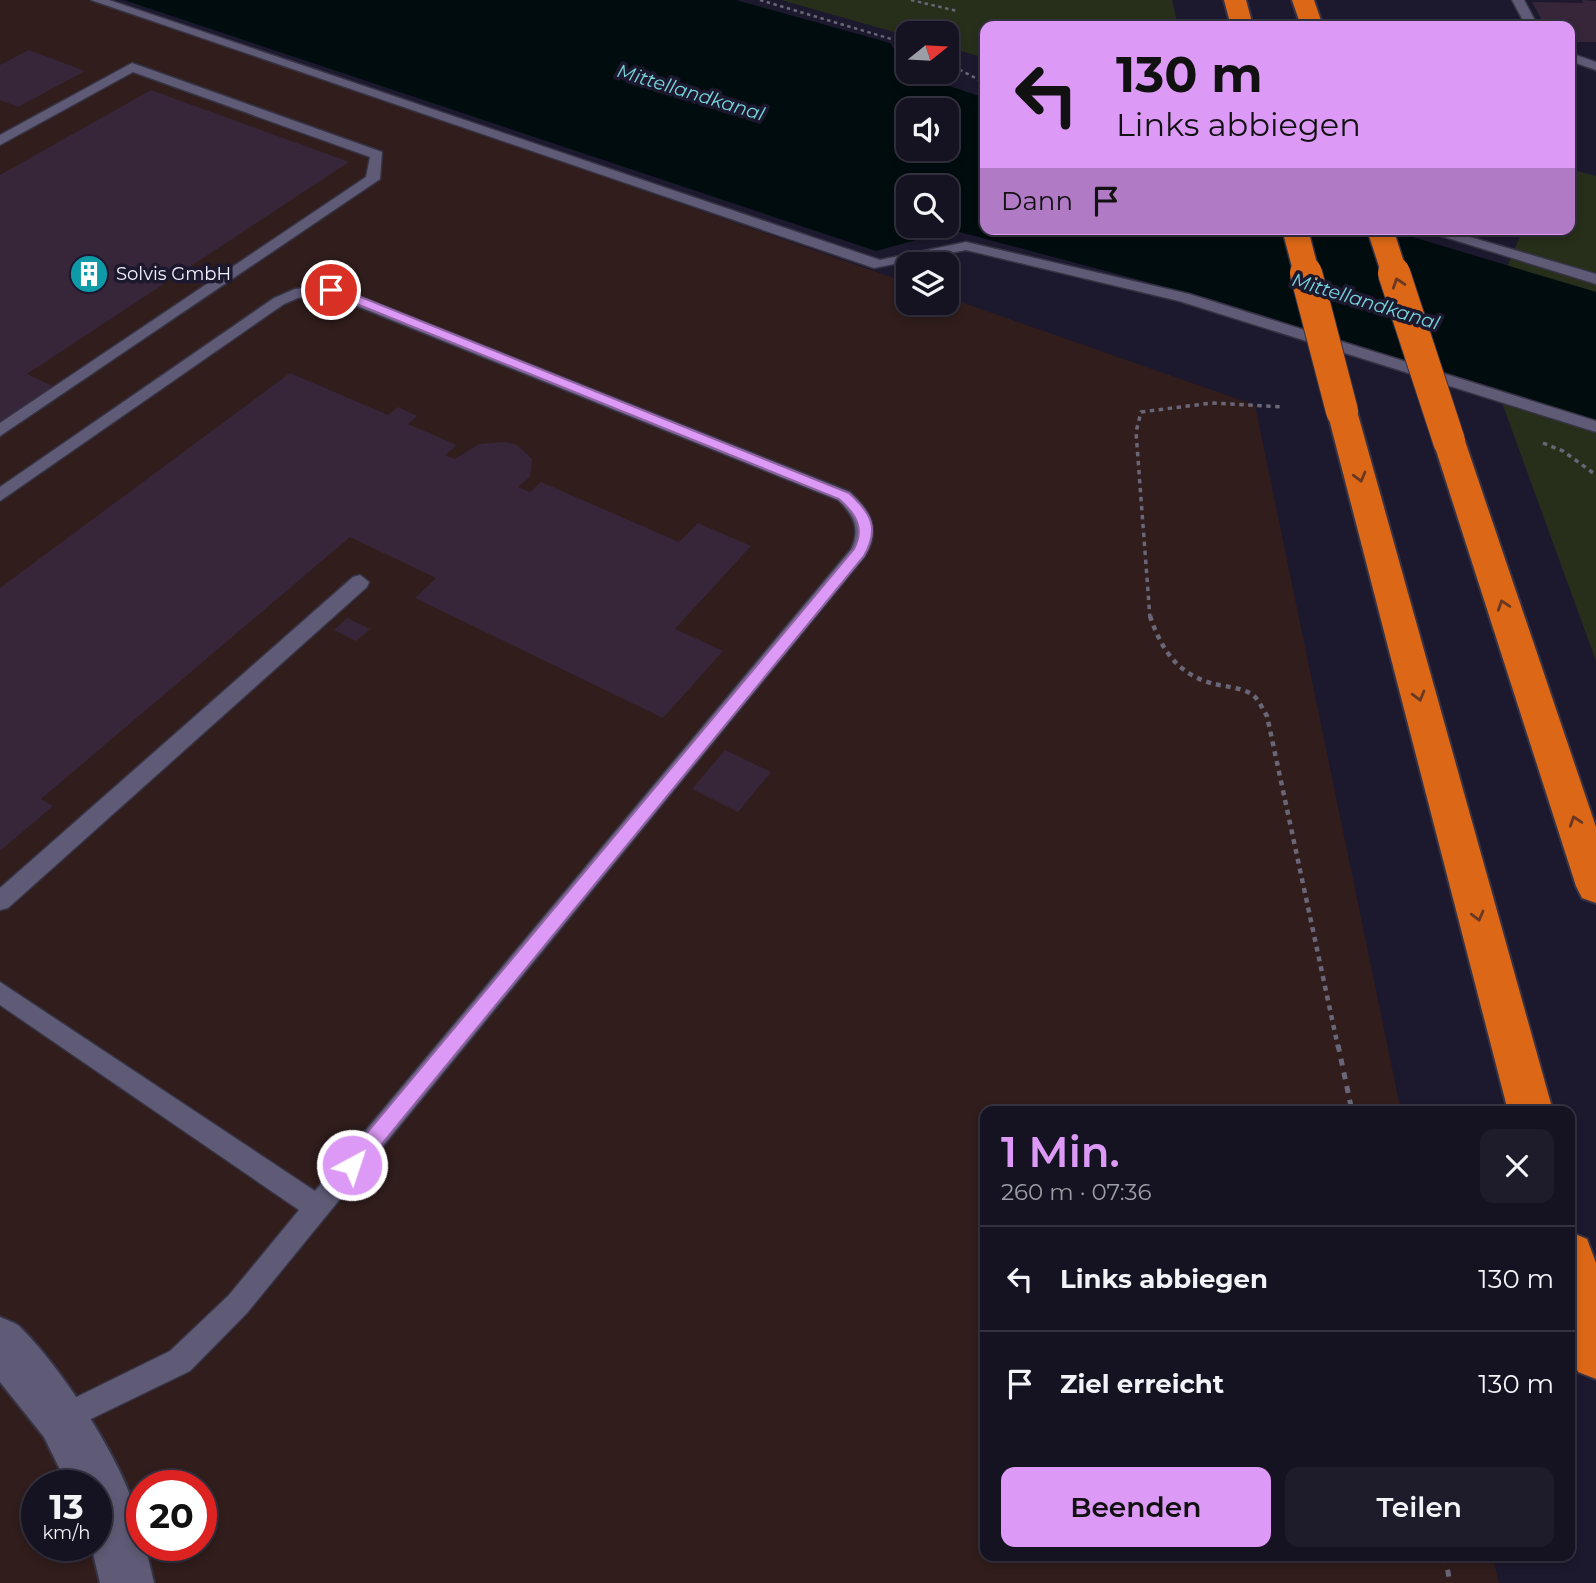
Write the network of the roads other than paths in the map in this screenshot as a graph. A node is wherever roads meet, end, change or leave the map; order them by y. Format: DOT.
graph roads {
  1 [pos="97,0"];
  2 [pos="1234,0"];
  3 [pos="1303,0"];
  4 [pos="1518,0"];
  5 [pos="1240,21"];
  6 [pos="1310,21"];
  7 [pos="1529,21"];
  8 [pos="1575,59"];
  9 [pos="1596,66"];
  10 [pos="0,141"];
  11 [pos="1297,235"];
  12 [pos="1382,235"];
  13 [pos="1446,235"];
  14 [pos="1596,279"];
  15 [pos="1596,427"];
  16 [pos="0,431"];
  17 [pos="0,495"];
  18 [pos="360,582"];
  19 [pos="1596,886"];
  20 [pos="0,901"];
  21 [pos="0,992"];
  22 [pos="1530,1106"];
  23 [pos="317,1208"];
  24 [pos="1575,1275"];
  25 [pos="0,1342"];
  26 [pos="1596,1354"];
  27 [pos="62,1419"];
  28 [pos="127,1583"];
  1 -- 15 [label="lane"];
  2 -- 5 [label="highway"];
  3 -- 6 [label="highway"];
  4 -- 7 [label="lane"];
  8 -- 9 [label="lane"];
  10 -- 16 [label="lane"];
  11 -- 22 [label="highway, one-way, bridge"];
  19 -- 12 [label="highway, one-way, bridge"];
  13 -- 14 [label="lane"];
  17 -- 23 [label="lane"];
  18 -- 20 [label="lane"];
  21 -- 23 [label="lane"];
  23 -- 27 [label="lane"];
  24 -- 26 [label="highway"];
  25 -- 27 [label="street"];
  27 -- 28 [label="street"];
}
